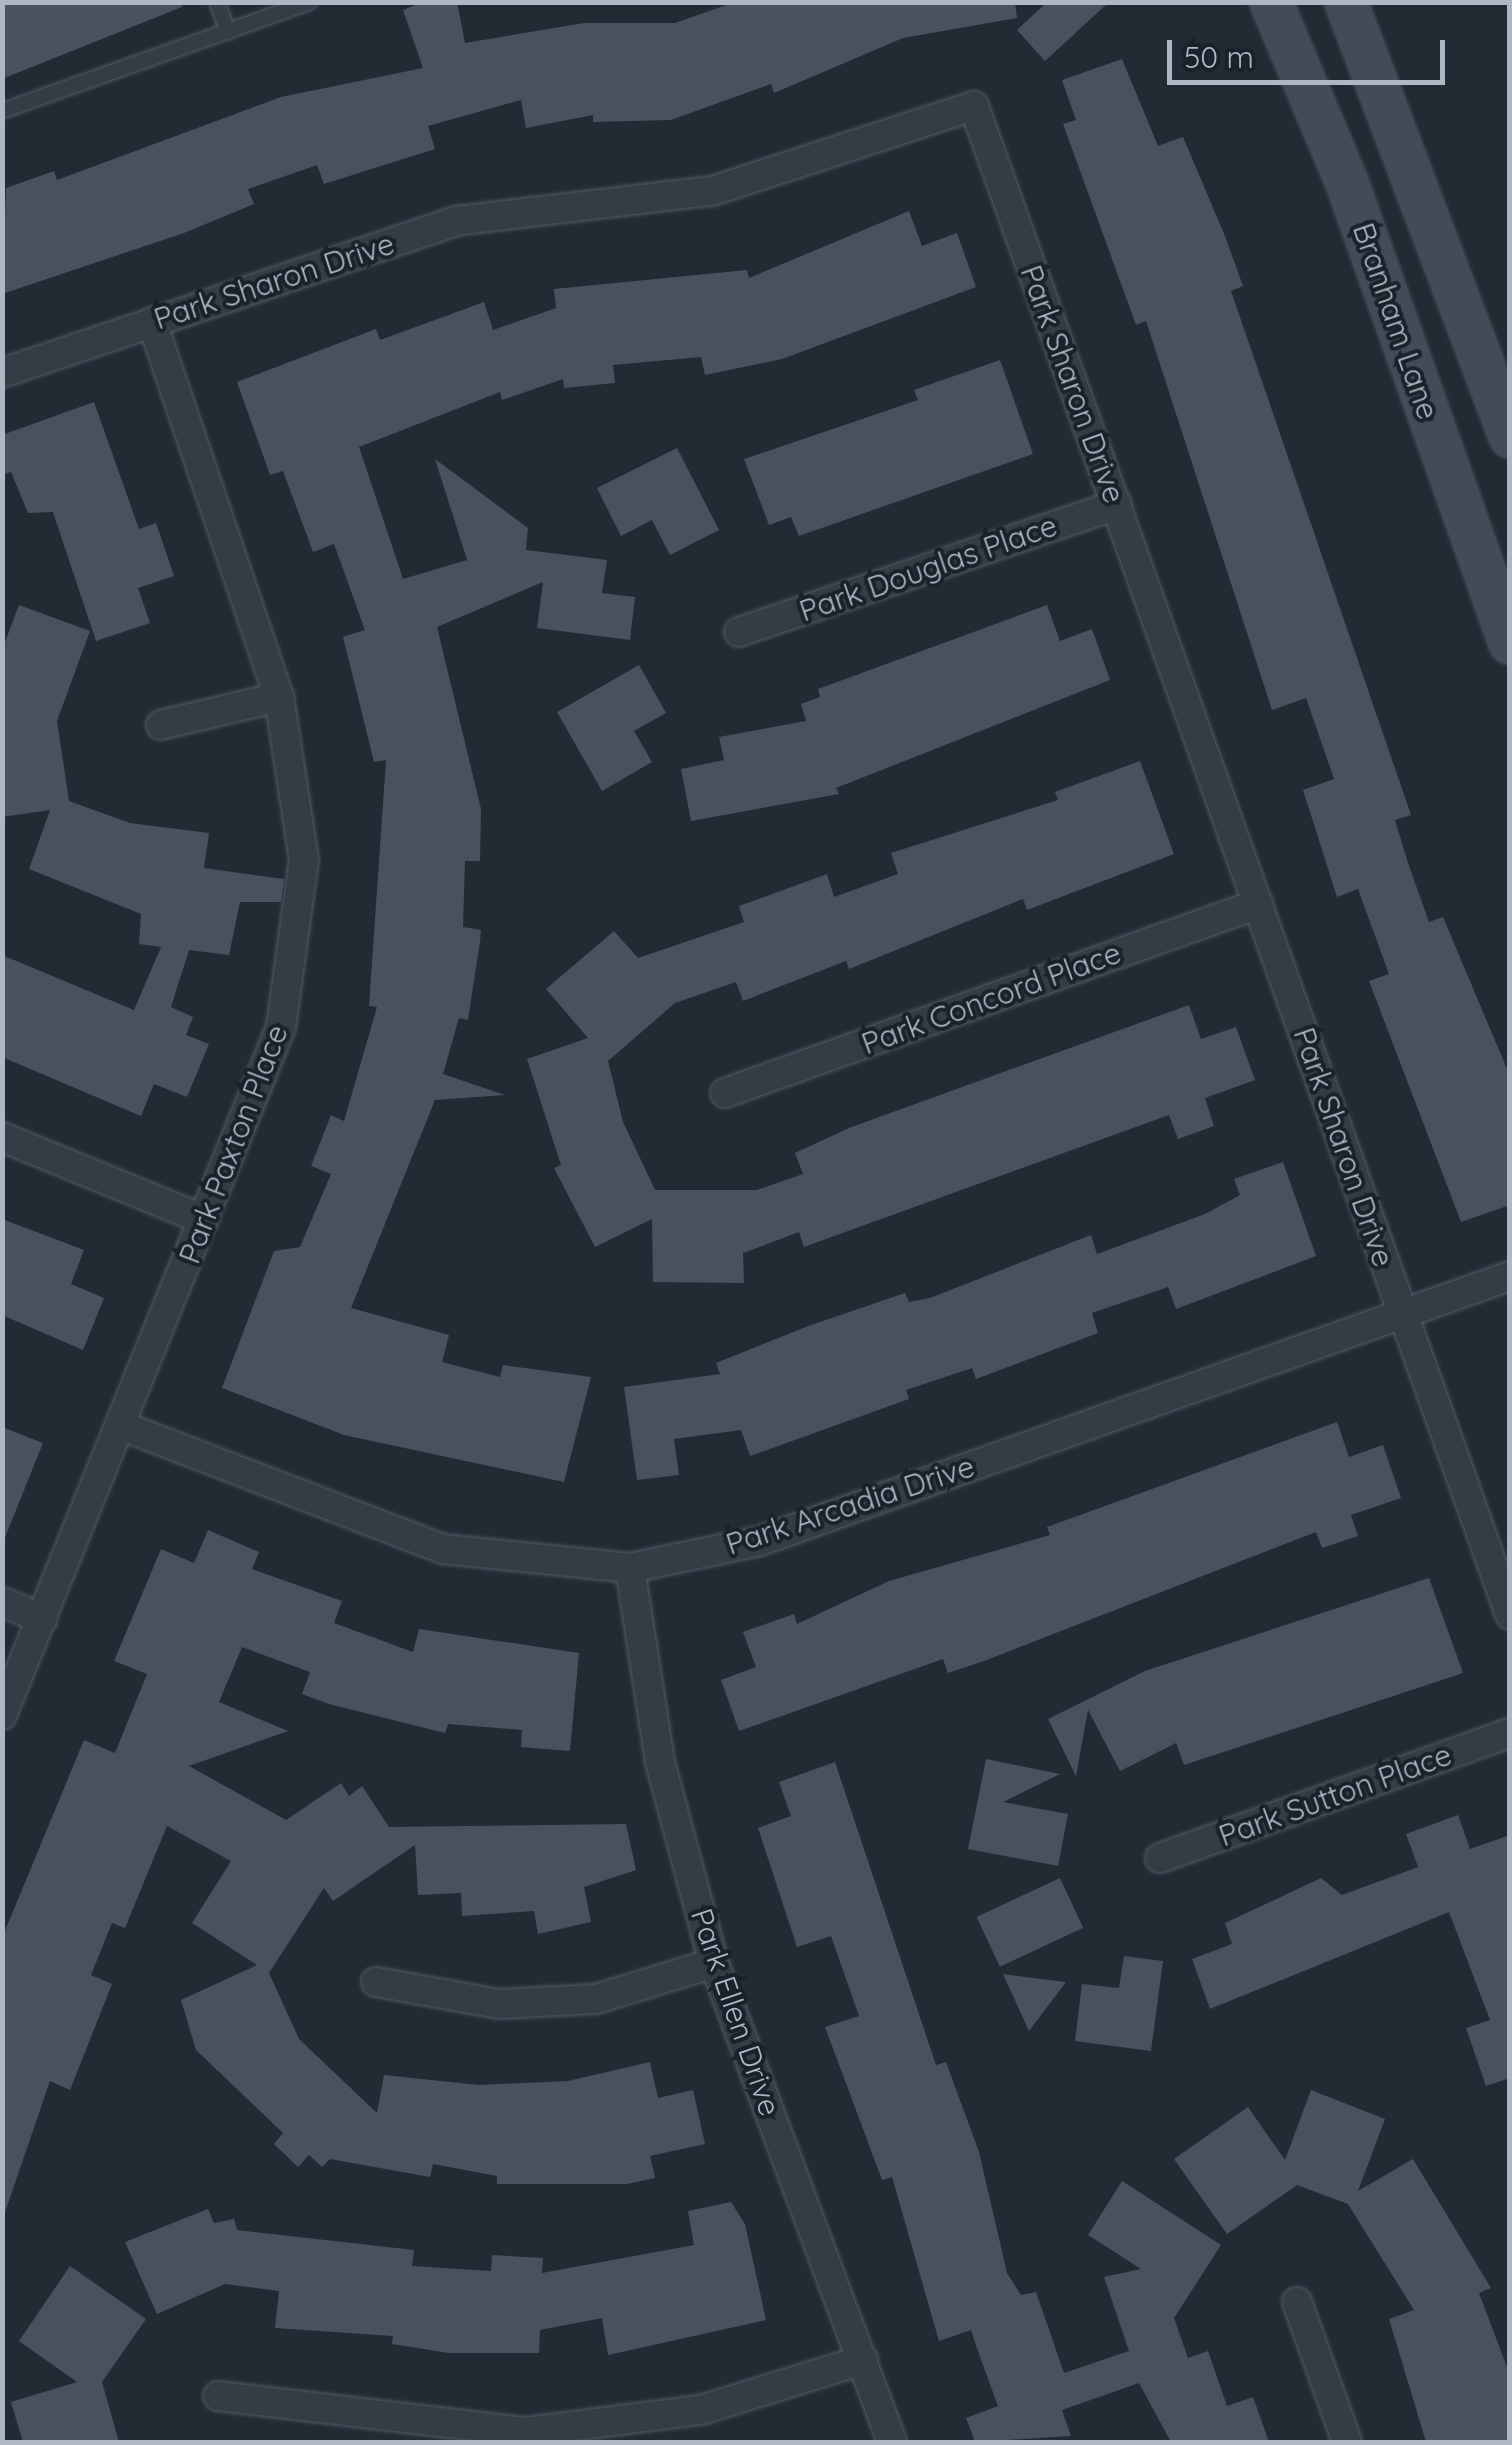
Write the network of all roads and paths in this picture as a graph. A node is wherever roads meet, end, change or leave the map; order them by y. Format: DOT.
graph roads {
  1 [pos="217,2"];
  2 [pos="310,2"];
  3 [pos="1271,2"];
  4 [pos="1346,2"];
  5 [pos="228,32"];
  6 [pos="2,111"];
  7 [pos="152,322"];
  8 [pos="2,373"];
  9 [pos="1509,433"];
  10 [pos="1117,505"];
  11 [pos="739,632"];
  12 [pos="1510,643"];
  13 [pos="280,697"];
  14 [pos="162,724"];
  15 [pos="1258,904"];
  16 [pos="725,1093"];
  17 [pos="2,1137"];
  18 [pos="204,1220"];
  19 [pos="1510,1276"];
  20 [pos="1403,1314"];
  21 [pos="125,1427"];
  22 [pos="630,1568"];
  23 [pos="2,1602"];
  24 [pos="1510,1615"];
  25 [pos="43,1618"];
  26 [pos="2,1716"];
  27 [pos="1510,1733"];
  28 [pos="1160,1858"];
  29 [pos="714,1963"];
  30 [pos="376,1982"];
  31 [pos="1297,2302"];
  32 [pos="863,2360"];
  33 [pos="218,2396"];
  34 [pos="892,2442"];
  35 [pos="1347,2442"];
  1 -- 5 [label="lane"];
  2 -- 5 [label="lane"];
  3 -- 12 [label="main road, Branham Lane"];
  4 -- 9 [label="main road"];
  5 -- 6 [label="lane"];
  7 -- 8 [label="street, Park Sharon Drive"];
  7 -- 10 [label="street, Park Sharon Drive"];
  7 -- 13 [label="street, Park Paxton Place"];
  10 -- 11 [label="street, Park Douglas Place"];
  10 -- 15 [label="street, Park Sharon Drive"];
  13 -- 14 [label="street"];
  13 -- 18 [label="street, Park Paxton Place"];
  15 -- 16 [label="street, Park Concord Place"];
  15 -- 20 [label="street, Park Sharon Drive"];
  17 -- 18 [label="street"];
  18 -- 21 [label="street, Park Paxton Place"];
  19 -- 20 [label="street, Park Arcadia Drive"];
  20 -- 22 [label="street, Park Arcadia Drive"];
  20 -- 24 [label="street, Park Sharon Drive"];
  21 -- 22 [label="street, Park Arcadia Drive"];
  21 -- 25 [label="street, Park Paxton Place"];
  22 -- 29 [label="street, Park Ellen Drive"];
  23 -- 25 [label="street"];
  25 -- 26 [label="street, Park Paxton Place"];
  27 -- 28 [label="street, Park Sutton Place"];
  29 -- 30 [label="street"];
  29 -- 32 [label="street, Park Ellen Drive"];
  31 -- 35 [label="street"];
  32 -- 33 [label="street"];
  32 -- 34 [label="street, Park Ellen Drive"];
}
